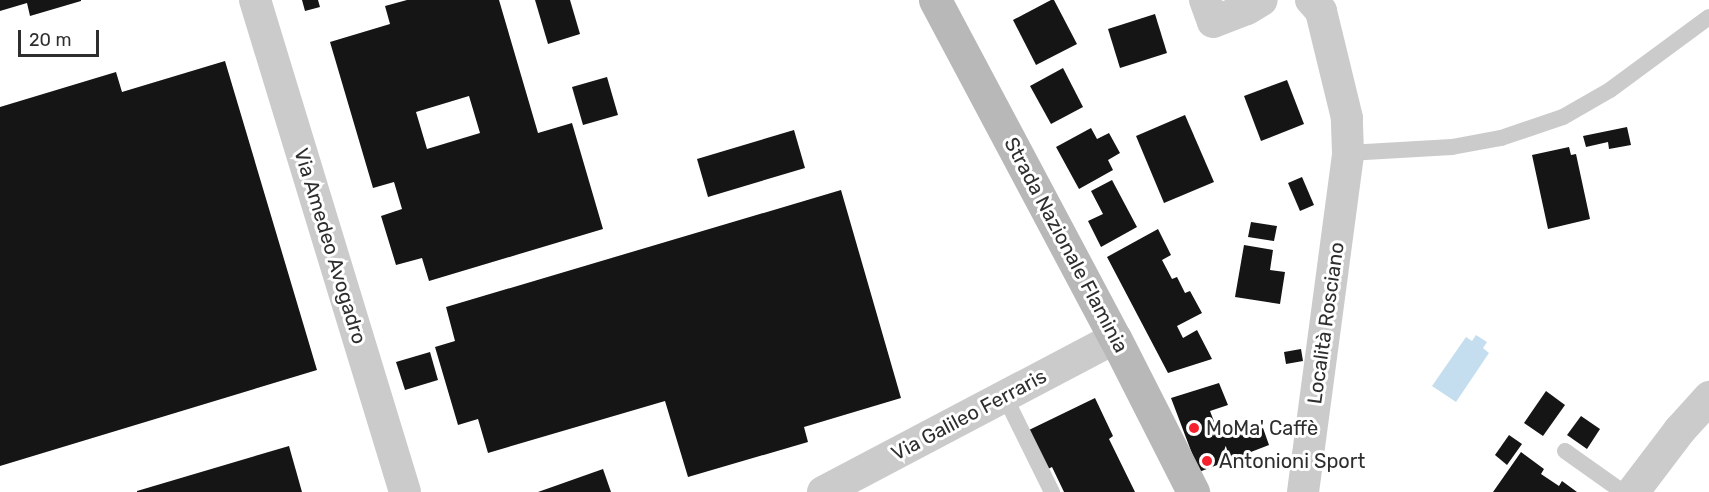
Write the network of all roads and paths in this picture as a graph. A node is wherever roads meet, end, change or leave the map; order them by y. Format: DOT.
graph roads {
  1 [pos="255,0"];
  2 [pos="935,0"];
  3 [pos="1205,0"];
  4 [pos="1263,0"];
  5 [pos="1311,0"];
  6 [pos="1709,17"];
  7 [pos="1348,153"];
  8 [pos="1115,338"];
  9 [pos="1005,396"];
  10 [pos="1709,397"];
  11 [pos="1564,451"];
  12 [pos="405,492"];
  13 [pos="823,492"];
  14 [pos="1052,492"];
  15 [pos="1193,492"];
  16 [pos="1303,492"];
  17 [pos="1623,492"];
  18 [pos="1632,492"];
  1 -- 12 [label="street, Via Amedeo Avogadro"];
  2 -- 8 [label="main road, Strada Nazionale Flaminia"];
  3 -- 4 [label="street"];
  5 -- 7 [label="street, Località Rosciano"];
  6 -- 7 [label="lane"];
  7 -- 16 [label="street, Località Rosciano"];
  8 -- 9 [label="street, Via Galileo Ferraris"];
  8 -- 15 [label="main road, Strada Nazionale Flaminia"];
  9 -- 13 [label="street, Via Galileo Ferraris"];
  9 -- 14 [label="lane"];
  10 -- 18 [label="street"];
  11 -- 17 [label="lane"];
}
